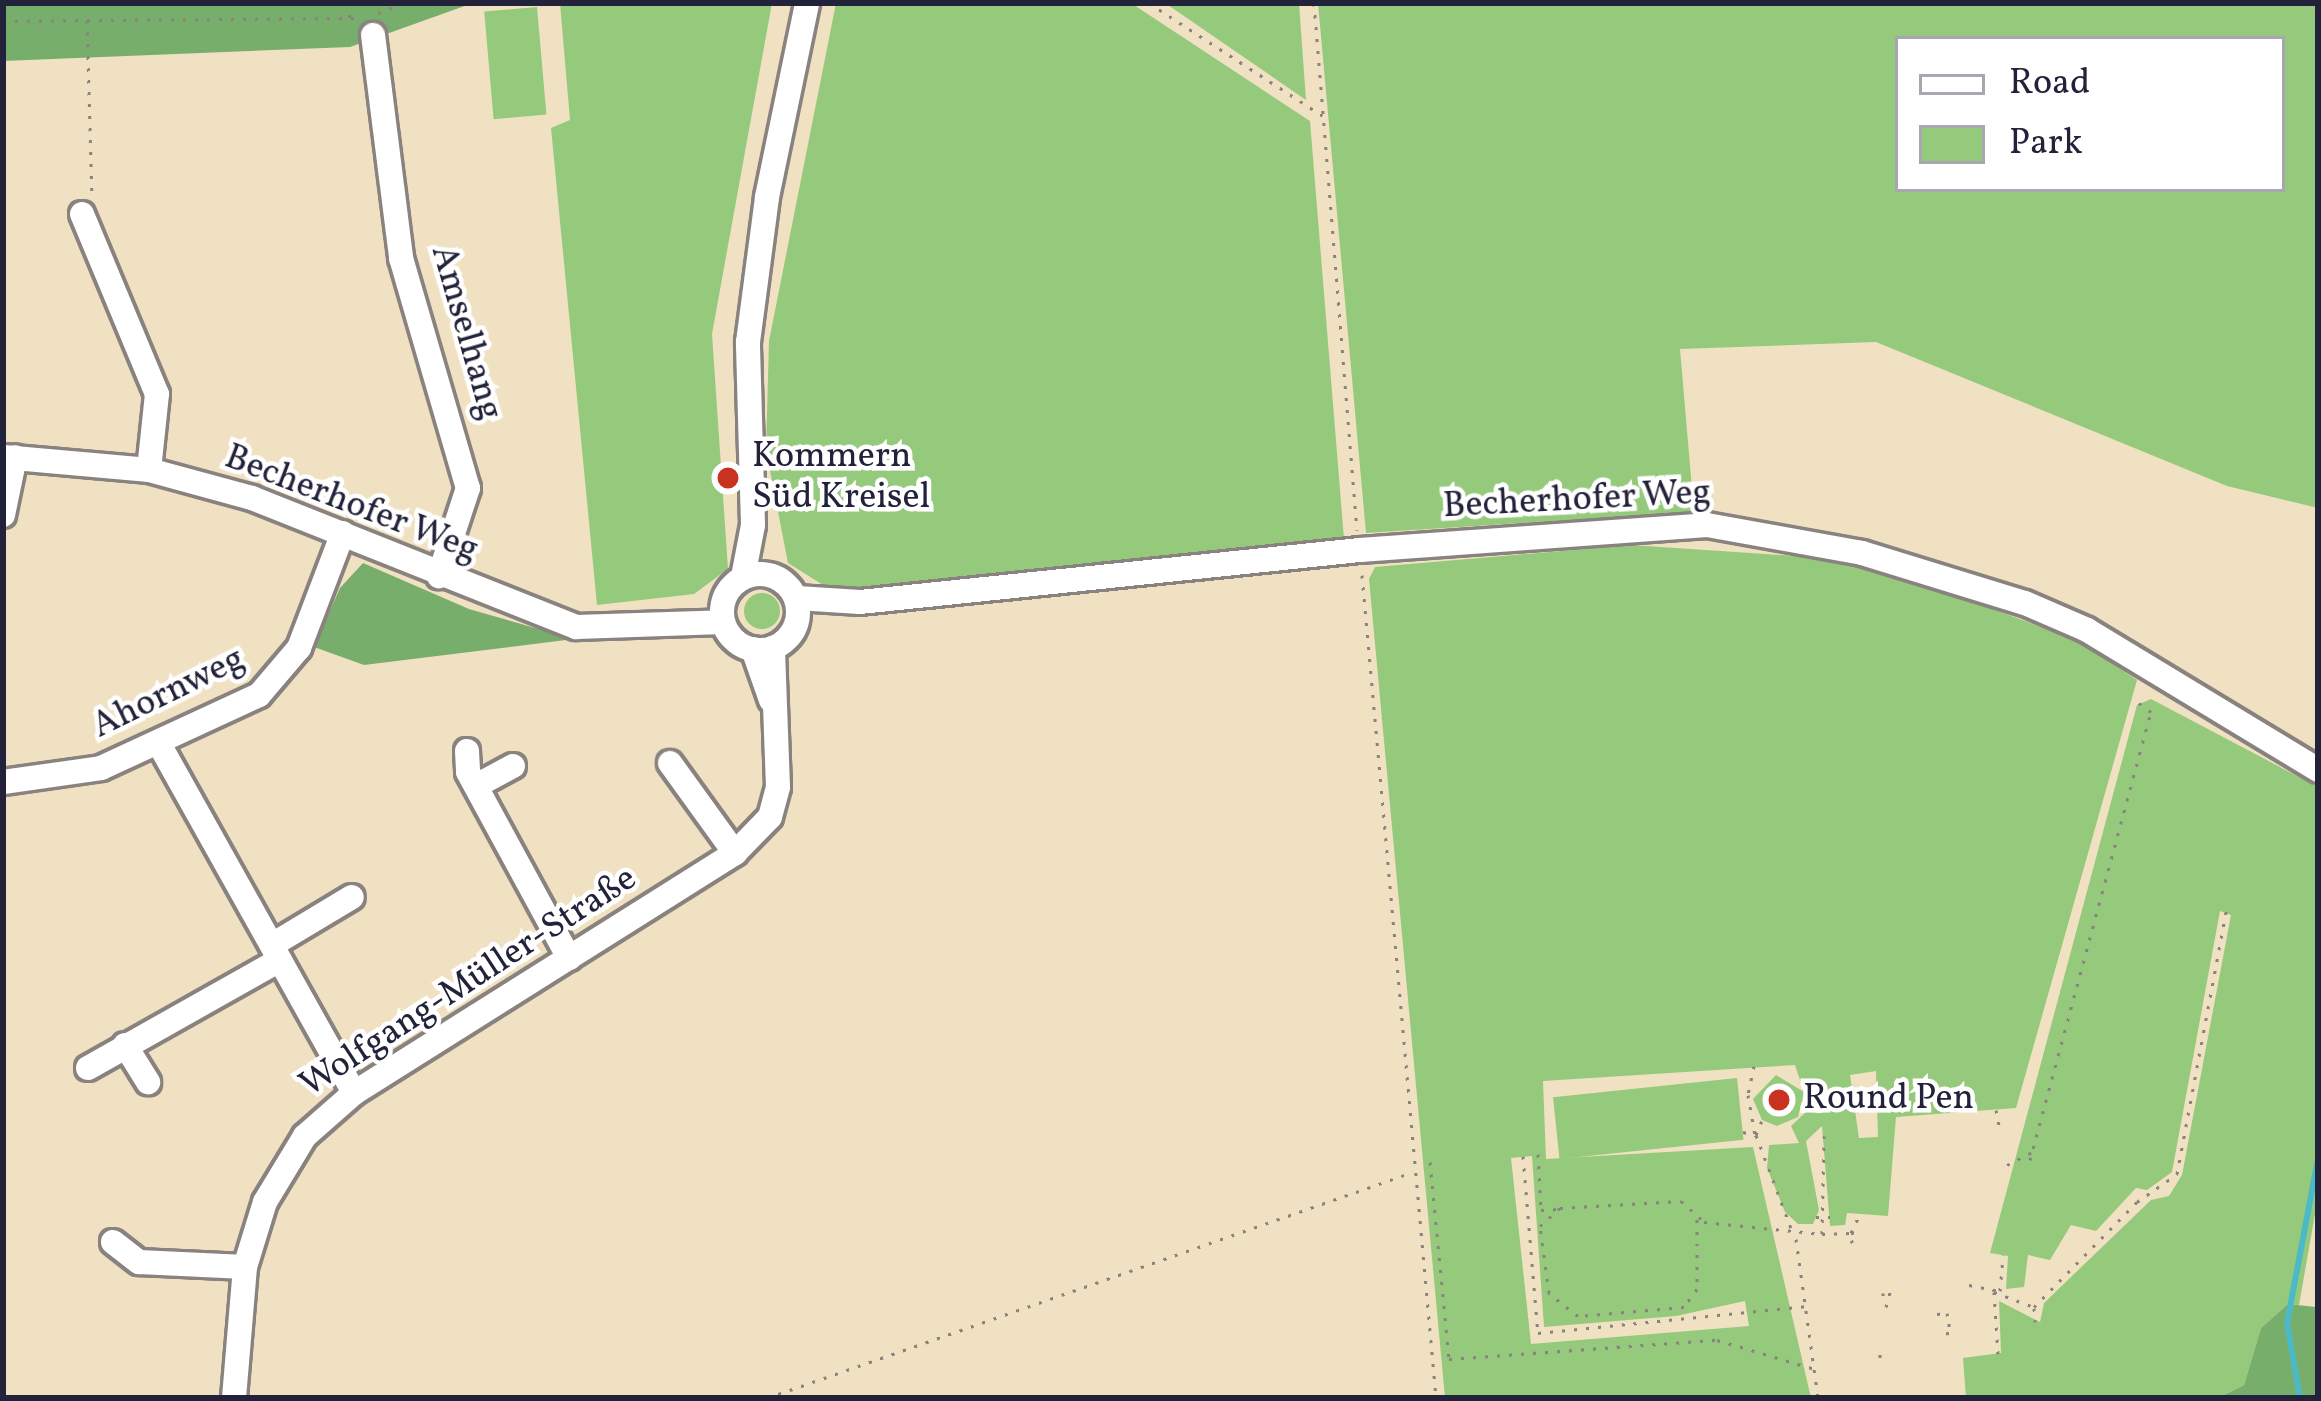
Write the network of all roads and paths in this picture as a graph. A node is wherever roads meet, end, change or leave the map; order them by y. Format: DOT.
graph roads {
  1 [pos="346,3"];
  2 [pos="404,3"];
  3 [pos="807,3"];
  4 [pos="1148,3"];
  5 [pos="1314,3"];
  6 [pos="350,18"];
  7 [pos="87,19"];
  8 [pos="3,22"];
  9 [pos="373,34"];
  10 [pos="1324,117"];
  11 [pos="82,214"];
  12 [pos="9,457"];
  13 [pos="149,470"];
  14 [pos="3,515"];
  15 [pos="753,525"];
  16 [pos="343,533"];
  17 [pos="1360,550"];
  18 [pos="771,574"];
  19 [pos="439,577"];
  20 [pos="743,577"];
  21 [pos="798,608"];
  22 [pos="723,612"];
  23 [pos="763,649"];
  24 [pos="2134,699"];
  25 [pos="158,742"];
  26 [pos="467,751"];
  27 [pos="670,763"];
  28 [pos="513,766"];
  29 [pos="2318,770"];
  30 [pos="3,782"];
  31 [pos="476,786"];
  32 [pos="735,853"];
  33 [pos="352,898"];
  34 [pos="2226,913"];
  35 [pos="276,953"];
  36 [pos="569,958"];
  37 [pos="125,1046"];
  38 [pos="1754,1066"];
  39 [pos="88,1068"];
  40 [pos="148,1082"];
  41 [pos="354,1094"];
  42 [pos="1996,1110"];
  43 [pos="1762,1120"];
  44 [pos="2000,1125"];
  45 [pos="1742,1132"];
  46 [pos="1756,1135"];
  47 [pos="1824,1136"];
  48 [pos="2032,1151"];
  49 [pos="1538,1154"];
  50 [pos="1523,1156"];
  51 [pos="2030,1160"];
  52 [pos="1430,1162"];
  53 [pos="2007,1165"];
  54 [pos="1415,1172"];
  55 [pos="2164,1187"];
  56 [pos="2174,1189"];
  57 [pos="1560,1208"];
  58 [pos="1771,1209"];
  59 [pos="1780,1210"];
  60 [pos="1859,1216"];
  61 [pos="1816,1217"];
  62 [pos="1827,1219"];
  63 [pos="1696,1220"];
  64 [pos="1860,1232"];
  65 [pos="1851,1233"];
  66 [pos="1822,1234"];
  67 [pos="1796,1236"];
  68 [pos="113,1242"];
  69 [pos="1852,1243"];
  70 [pos="2003,1255"];
  71 [pos="245,1267"];
  72 [pos="1970,1285"];
  73 [pos="2000,1290"];
  74 [pos="1887,1292"];
  75 [pos="1808,1306"];
  76 [pos="2034,1306"];
  77 [pos="1937,1314"];
  78 [pos="2035,1322"];
  79 [pos="1538,1333"];
  80 [pos="1530,1334"];
  81 [pos="1939,1334"];
  82 [pos="1998,1354"];
  83 [pos="1815,1369"];
  84 [pos="234,1398"];
  85 [pos="767,1398"];
  86 [pos="1436,1398"];
  87 [pos="1818,1398"];
  1 -- 6 [label="path"];
  2 -- 6 [label="path"];
  3 -- 15 [label="street"];
  4 -- 10 [label="path"];
  5 -- 10 [label="path"];
  6 -- 7 [label="path"];
  7 -- 8 [label="path"];
  7 -- 11 [label="path"];
  9 -- 19 [label="street, Amselhang"];
  10 -- 17 [label="path"];
  11 -- 13 [label="street"];
  12 -- 13 [label="street, Becherhofer Weg"];
  12 -- 14 [label="street"];
  13 -- 16 [label="street, Becherhofer Weg"];
  15 -- 18 [label="street"];
  15 -- 20 [label="street"];
  16 -- 19 [label="street, Becherhofer Weg"];
  16 -- 25 [label="street, Ahornweg"];
  17 -- 21 [label="street, Becherhofer Weg"];
  17 -- 29 [label="street, Becherhofer Weg"];
  17 -- 54 [label="path"];
  18 -- 20 [label="street"];
  18 -- 21 [label="street"];
  19 -- 22 [label="street, Becherhofer Weg"];
  20 -- 22 [label="street"];
  21 -- 23 [label="street"];
  22 -- 23 [label="street"];
  23 -- 32 [label="street, Wolfgang-Müller-Straße"];
  24 -- 48 [label="path"];
  25 -- 30 [label="street, Ahornweg"];
  25 -- 35 [label="street"];
  26 -- 31 [label="street"];
  27 -- 32 [label="street"];
  28 -- 31 [label="street"];
  31 -- 36 [label="street"];
  32 -- 36 [label="street, Wolfgang-Müller-Straße"];
  33 -- 35 [label="street"];
  34 -- 55 [label="path"];
  35 -- 37 [label="street"];
  35 -- 41 [label="street"];
  36 -- 41 [label="street, Wolfgang-Müller-Straße"];
  37 -- 39 [label="street"];
  37 -- 40 [label="street"];
  38 -- 46 [label="path"];
  41 -- 71 [label="street, Wolfgang-Müller-Straße"];
  42 -- 44 [label="path"];
  43 -- 46 [label="path"];
  45 -- 46 [label="path"];
  46 -- 59 [label="path"];
  47 -- 62 [label="path"];
  48 -- 51 [label="path"];
  48 -- 53 [label="path"];
  49 -- 57 [label="path"];
  50 -- 79 [label="path"];
  52 -- 83 [label="path"];
  54 -- 85 [label="path"];
  54 -- 86 [label="path"];
  55 -- 56 [label="path"];
  55 -- 76 [label="path"];
  57 -- 63 [label="path"];
  57 -- 63 [label="path"];
  58 -- 59 [label="path"];
  59 -- 67 [label="path"];
  60 -- 65 [label="path"];
  61 -- 62 [label="path"];
  62 -- 66 [label="path"];
  63 -- 67 [label="path"];
  64 -- 65 [label="path"];
  65 -- 66 [label="path"];
  65 -- 69 [label="path"];
  66 -- 67 [label="path"];
  67 -- 75 [label="path"];
  68 -- 71 [label="street"];
  70 -- 73 [label="path"];
  71 -- 84 [label="street, Wolfgang-Müller-Straße"];
  72 -- 73 [label="path"];
  73 -- 76 [label="path"];
  73 -- 82 [label="path"];
  74 -- 74 [label="path"];
  75 -- 79 [label="path"];
  75 -- 83 [label="path"];
  76 -- 78 [label="path"];
  77 -- 81 [label="path"];
  79 -- 80 [label="path"];
  83 -- 87 [label="path"];
}
